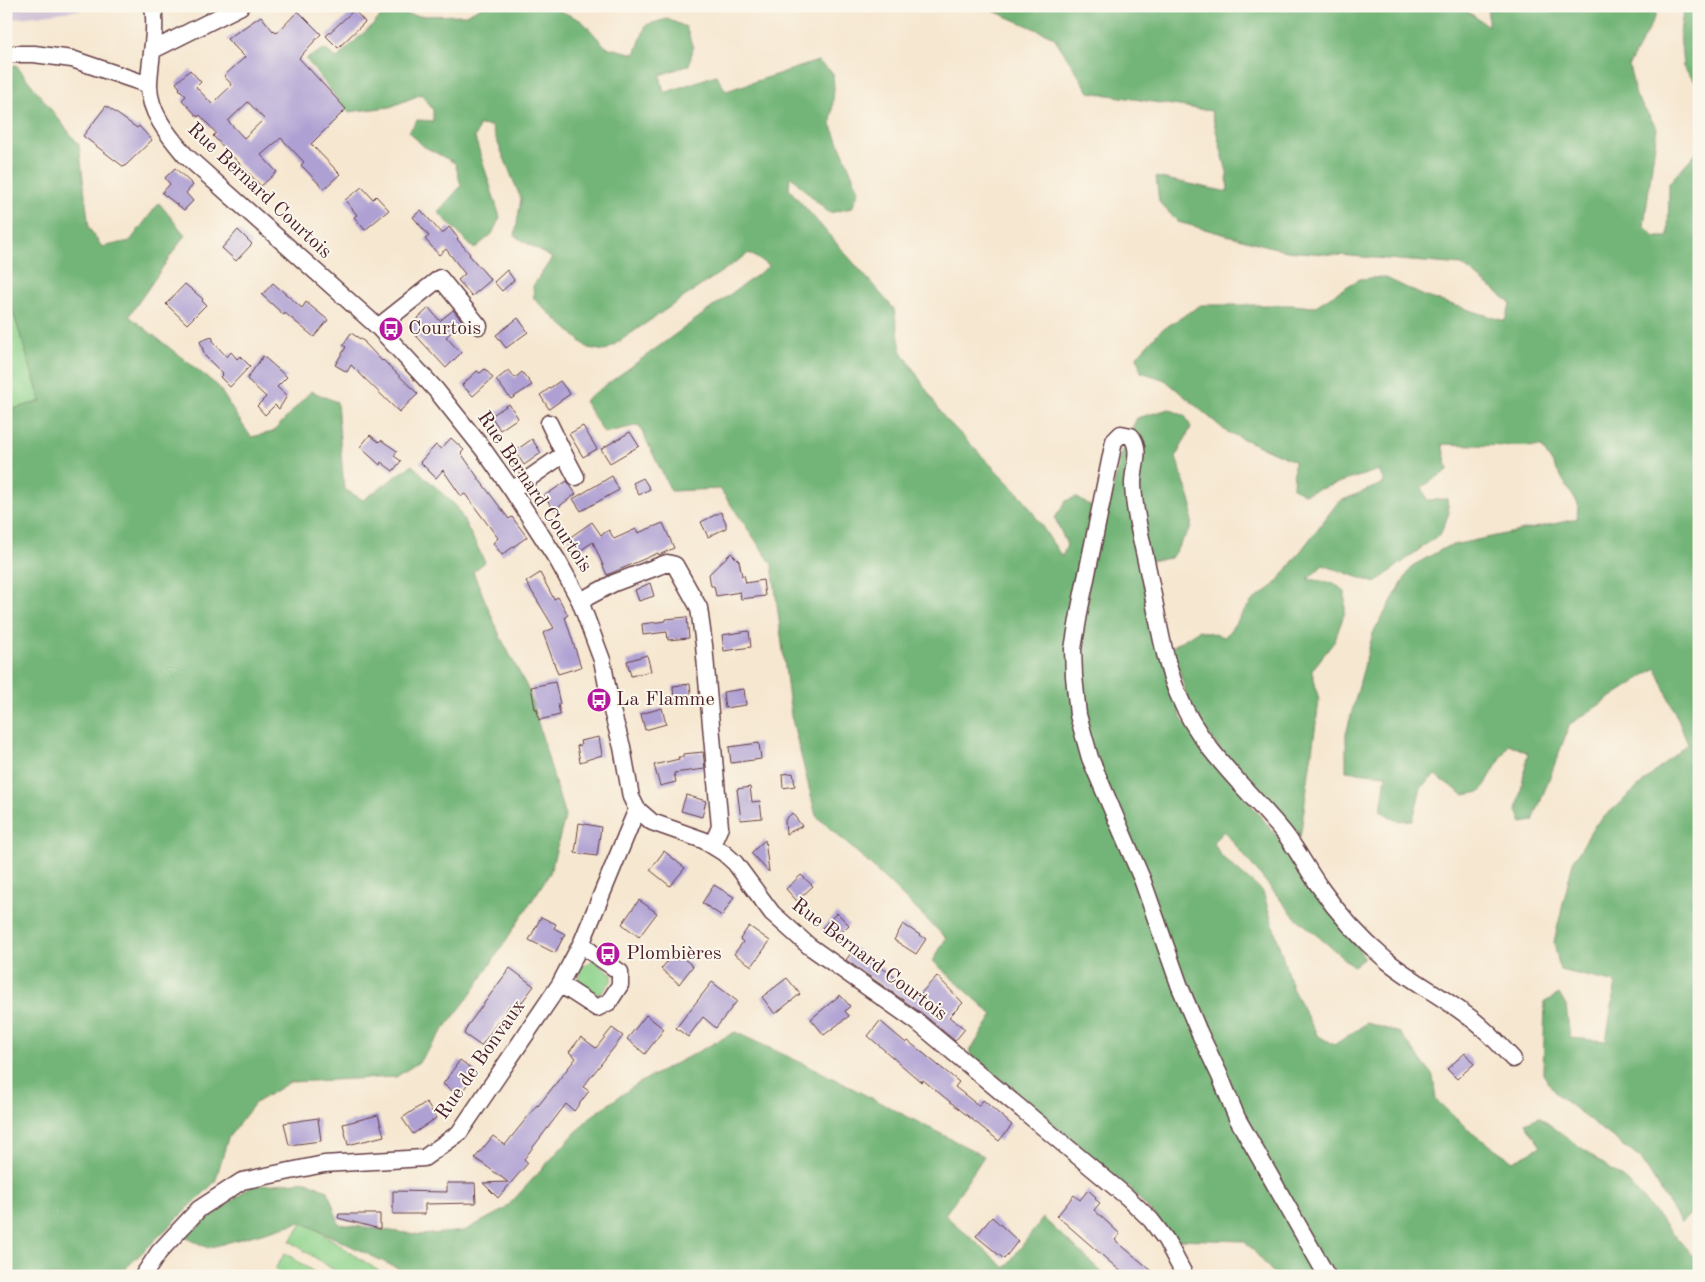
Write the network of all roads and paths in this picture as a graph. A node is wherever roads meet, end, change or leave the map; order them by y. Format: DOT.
graph roads {
  1 [pos="153,6"];
  2 [pos="240,6"];
  3 [pos="153,50"];
  4 [pos="6,54"];
  5 [pos="149,85"];
  6 [pos="479,326"];
  7 [pos="378,327"];
  8 [pos="549,423"];
  9 [pos="564,454"];
  10 [pos="576,477"];
  11 [pos="512,490"];
  12 [pos="580,600"];
  13 [pos="637,809"];
  14 [pos="712,845"];
  15 [pos="582,942"];
  16 [pos="560,984"];
  17 [pos="1513,1059"];
  18 [pos="143,1276"];
  19 [pos="1185,1276"];
  20 [pos="1327,1276"];
  1 -- 3 [label="street, Rue Bernard Courtois"];
  2 -- 3 [label="street"];
  3 -- 5 [label="street, Rue Bernard Courtois"];
  4 -- 5 [label="street"];
  5 -- 7 [label="street, Rue Bernard Courtois"];
  6 -- 7 [label="street"];
  7 -- 11 [label="street, Rue Bernard Courtois"];
  8 -- 9 [label="street"];
  9 -- 10 [label="street"];
  9 -- 11 [label="street"];
  11 -- 12 [label="street, Rue Bernard Courtois"];
  12 -- 13 [label="street, Rue Bernard Courtois"];
  12 -- 14 [label="street"];
  13 -- 14 [label="street, Rue Bernard Courtois"];
  13 -- 15 [label="street, Rue de Bonvaux"];
  14 -- 19 [label="street, Rue Bernard Courtois"];
  15 -- 16 [label="street, Rue de Bonvaux"];
  15 -- 16 [label="street"];
  16 -- 18 [label="street, Rue de Bonvaux"];
  17 -- 20 [label="street"];
}
